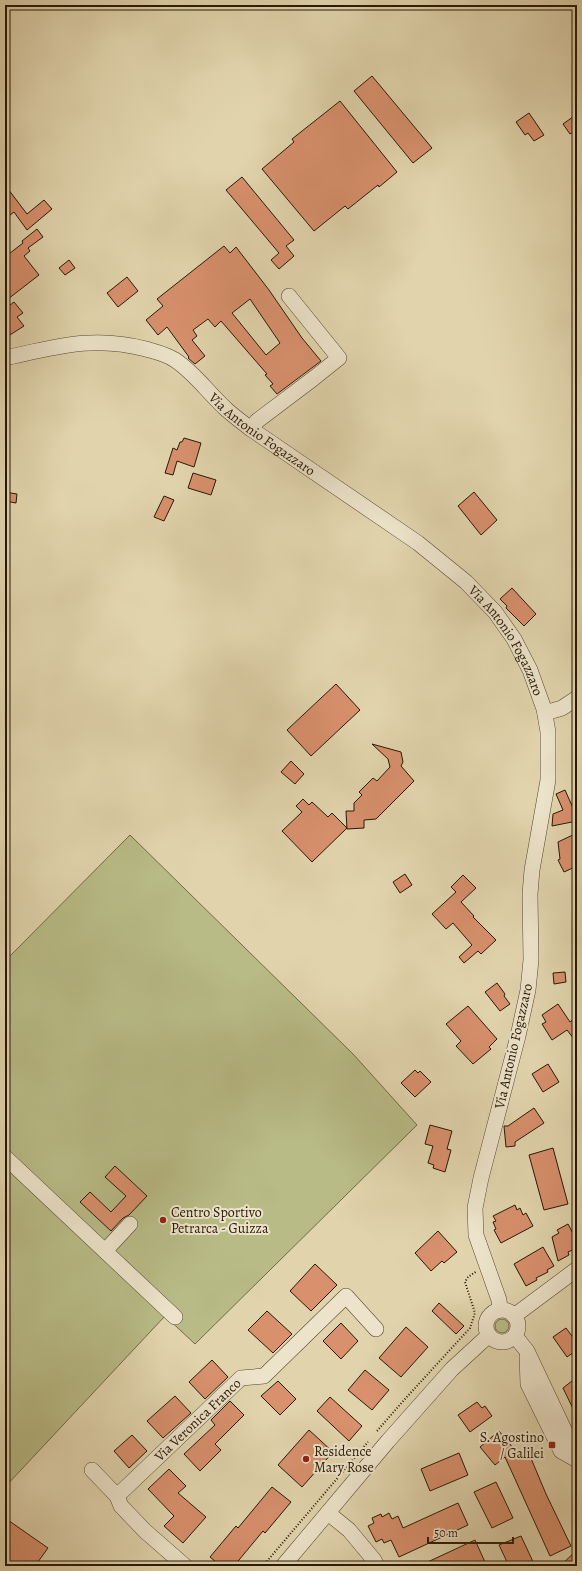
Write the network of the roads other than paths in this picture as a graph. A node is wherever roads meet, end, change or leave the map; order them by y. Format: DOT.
graph roads {
  1 [pos="290,296"];
  2 [pos="5,358"];
  3 [pos="251,429"];
  4 [pos="577,698"];
  5 [pos="545,713"];
  6 [pos="5,1157"];
  7 [pos="130,1224"];
  8 [pos="105,1251"];
  9 [pos="577,1269"];
  10 [pos="500,1310"];
  11 [pos="514,1316"];
  12 [pos="175,1317"];
  13 [pos="376,1329"];
  14 [pos="489,1335"];
  15 [pos="515,1336"];
  16 [pos="527,1351"];
  17 [pos="577,1457"];
  18 [pos="577,1460"];
  19 [pos="92,1470"];
  20 [pos="117,1496"];
  21 [pos="328,1513"];
  22 [pos="185,1566"];
  23 [pos="283,1566"];
  24 [pos="377,1566"];
  1 -- 3 [label="street"];
  2 -- 3 [label="street, Via Antonio Fogazzaro"];
  3 -- 5 [label="street, Via Antonio Fogazzaro"];
  4 -- 5 [label="street"];
  5 -- 10 [label="street, Via Antonio Fogazzaro"];
  6 -- 8 [label="street"];
  7 -- 8 [label="street"];
  8 -- 12 [label="street"];
  9 -- 11 [label="street"];
  10 -- 11 [label="street"];
  10 -- 14 [label="street"];
  11 -- 15 [label="street"];
  13 -- 20 [label="street, Via Veronica Franco"];
  14 -- 15 [label="street"];
  14 -- 21 [label="street"];
  15 -- 16 [label="street"];
  16 -- 17 [label="street"];
  16 -- 18 [label="street"];
  19 -- 20 [label="street"];
  20 -- 22 [label="street"];
  21 -- 23 [label="street"];
  21 -- 24 [label="street"];
}
